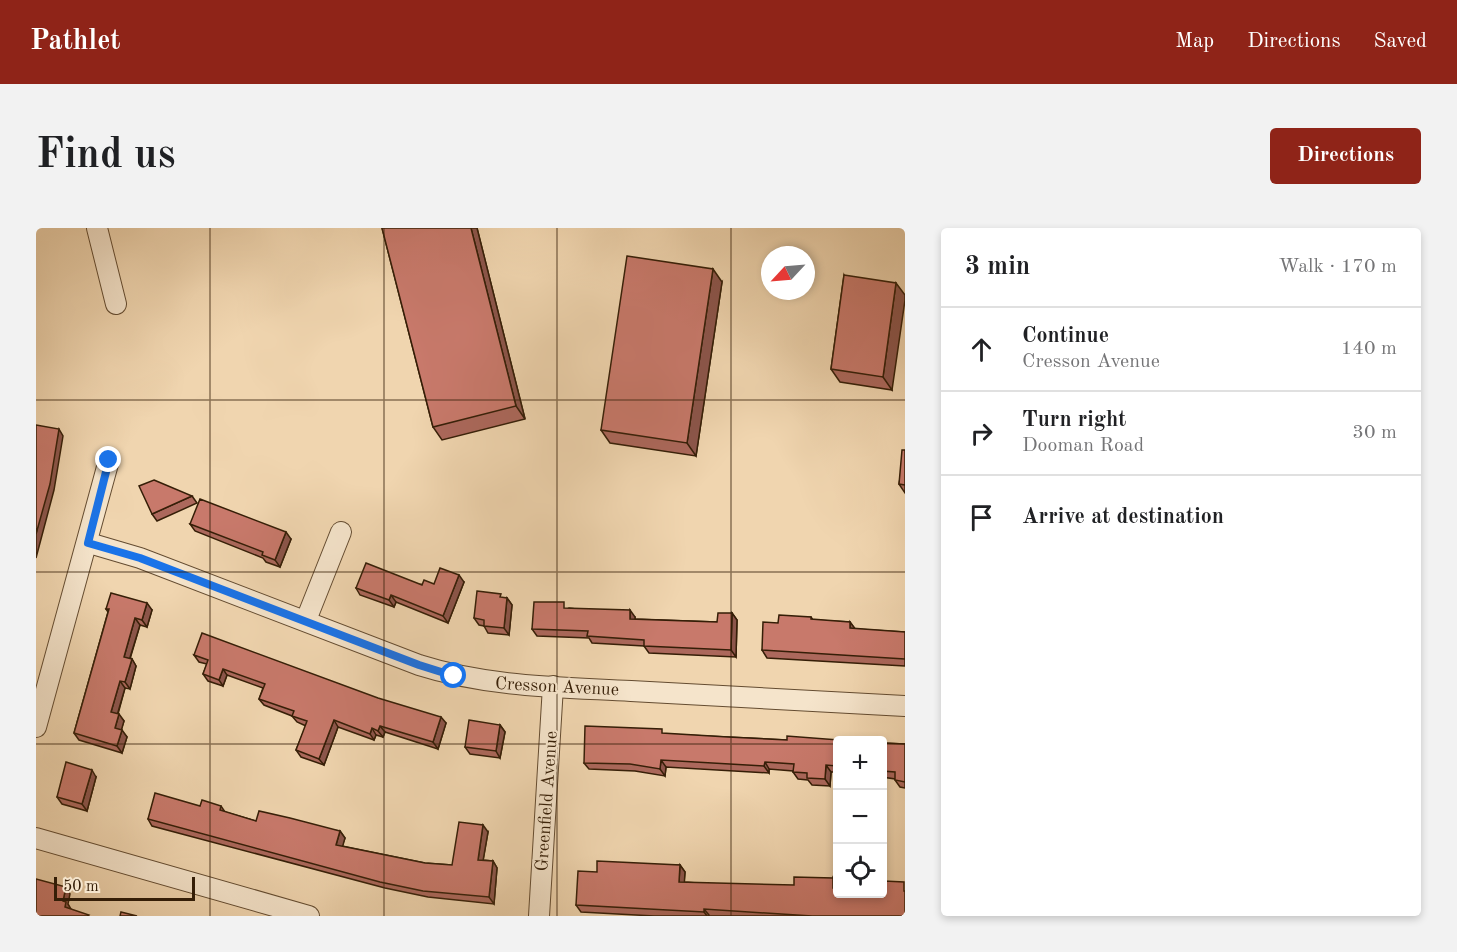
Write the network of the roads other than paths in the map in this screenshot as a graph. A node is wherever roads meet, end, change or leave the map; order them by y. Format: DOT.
graph roads {
  1 [pos="97,228"];
  2 [pos="116,304"];
  3 [pos="109,460"];
  4 [pos="341,532"];
  5 [pos="88,543"];
  6 [pos="306,620"];
  7 [pos="553,686"];
  8 [pos="905,706"];
  9 [pos="36,728"];
  10 [pos="36,838"];
  11 [pos="309,916"];
  12 [pos="539,916"];
  1 -- 2 [label="street"];
  3 -- 5 [label="street"];
  4 -- 6 [label="street"];
  5 -- 6 [label="street, Cresson Avenue"];
  5 -- 9 [label="street"];
  6 -- 7 [label="street, Cresson Avenue"];
  7 -- 8 [label="street, Cresson Avenue"];
  7 -- 12 [label="street, Greenfield Avenue"];
  10 -- 11 [label="street"];
}
